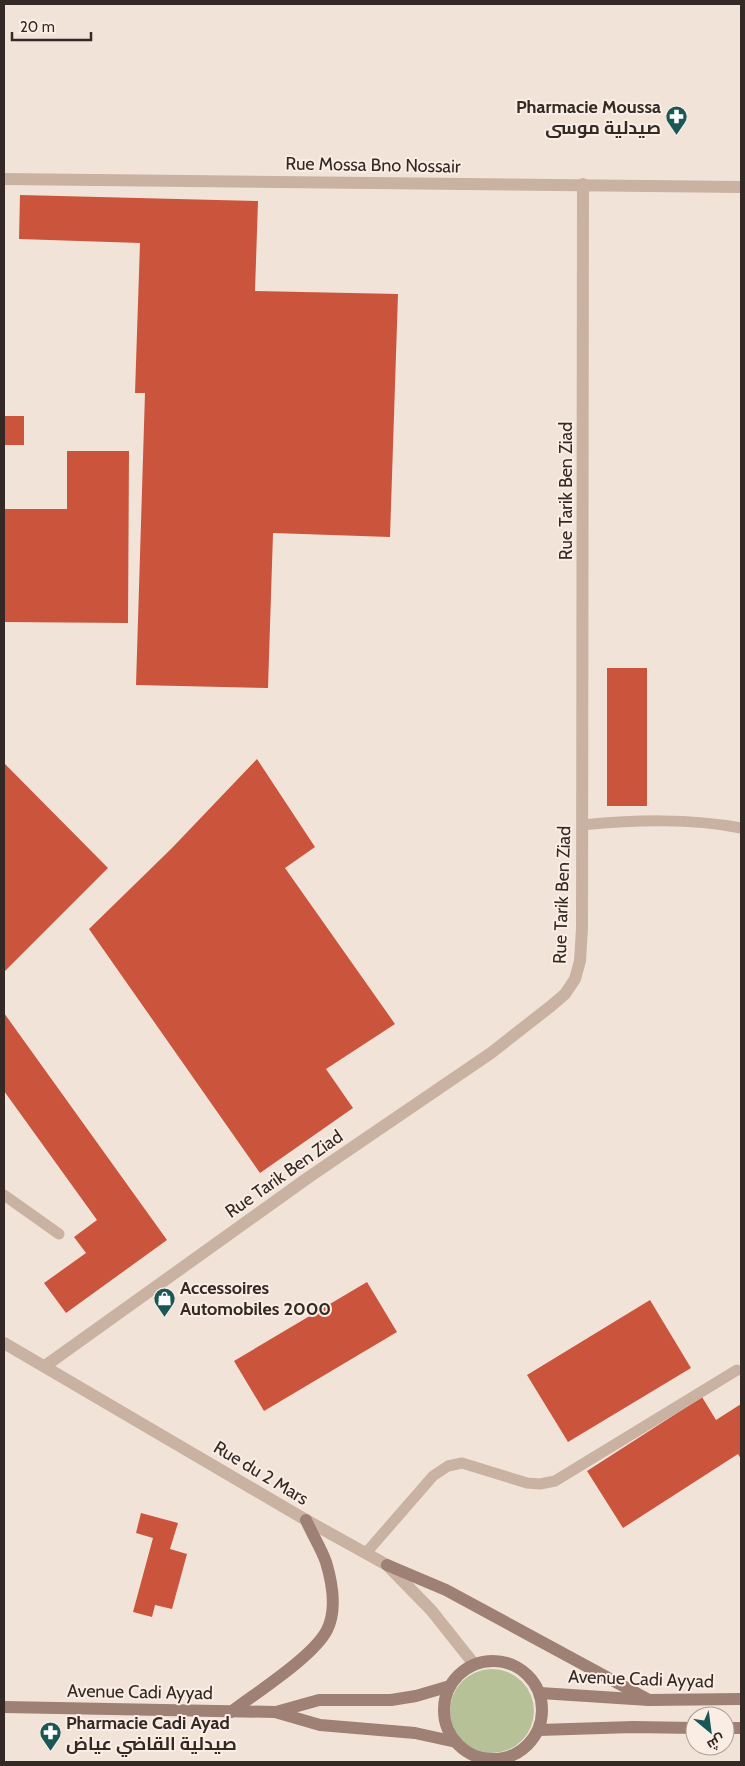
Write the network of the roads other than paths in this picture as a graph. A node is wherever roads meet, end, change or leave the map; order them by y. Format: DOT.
graph roads {
  1 [pos="4,178"];
  2 [pos="583,184"];
  3 [pos="741,187"];
  4 [pos="582,825"];
  5 [pos="741,828"];
  6 [pos="4,1195"];
  7 [pos="59,1234"];
  8 [pos="4,1343"];
  9 [pos="45,1366"];
  10 [pos="737,1370"];
  11 [pos="306,1520"];
  12 [pos="366,1553"];
  13 [pos="387,1565"];
  14 [pos="474,1664"];
  15 [pos="450,1686"];
  16 [pos="540,1693"];
  17 [pos="741,1699"];
  18 [pos="649,1700"];
  19 [pos="4,1707"];
  20 [pos="231,1712"];
  21 [pos="275,1712"];
  22 [pos="685,1728"];
  23 [pos="539,1730"];
  24 [pos="460,1745"];
  25 [pos="469,1762"];
  1 -- 2 [label="street, Rue Mossa Bno Nossair"];
  2 -- 3 [label="street, Rue Mossa Bno Nossair"];
  2 -- 4 [label="street, Rue Tarik Ben Ziad"];
  4 -- 5 [label="lane"];
  4 -- 9 [label="street, Rue Tarik Ben Ziad"];
  6 -- 7 [label="lane"];
  8 -- 9 [label="street, Rue du 2 Mars"];
  9 -- 11 [label="street, Rue du 2 Mars"];
  10 -- 12 [label="lane"];
  11 -- 12 [label="street, Rue du 2 Mars"];
  11 -- 20 [label="main road"];
  12 -- 13 [label="street, Rue du 2 Mars"];
  13 -- 14 [label="street, Rue du 2 Mars"];
  13 -- 18 [label="main road"];
  14 -- 15 [label="main road"];
  14 -- 16 [label="main road"];
  15 -- 21 [label="main road, Avenue Cadi Ayyad"];
  15 -- 24 [label="main road"];
  16 -- 18 [label="main road, Avenue Cadi Ayyad"];
  16 -- 23 [label="main road"];
  17 -- 18 [label="main road, Avenue Cadi Ayyad"];
  19 -- 20 [label="main road, Avenue Cadi Ayyad"];
  20 -- 21 [label="main road, Avenue Cadi Ayyad"];
  21 -- 24 [label="main road, Avenue Cadi Ayyad"];
  22 -- 23 [label="main road"];
  23 -- 24 [label="main road"];
  24 -- 25 [label="main road"];
}
